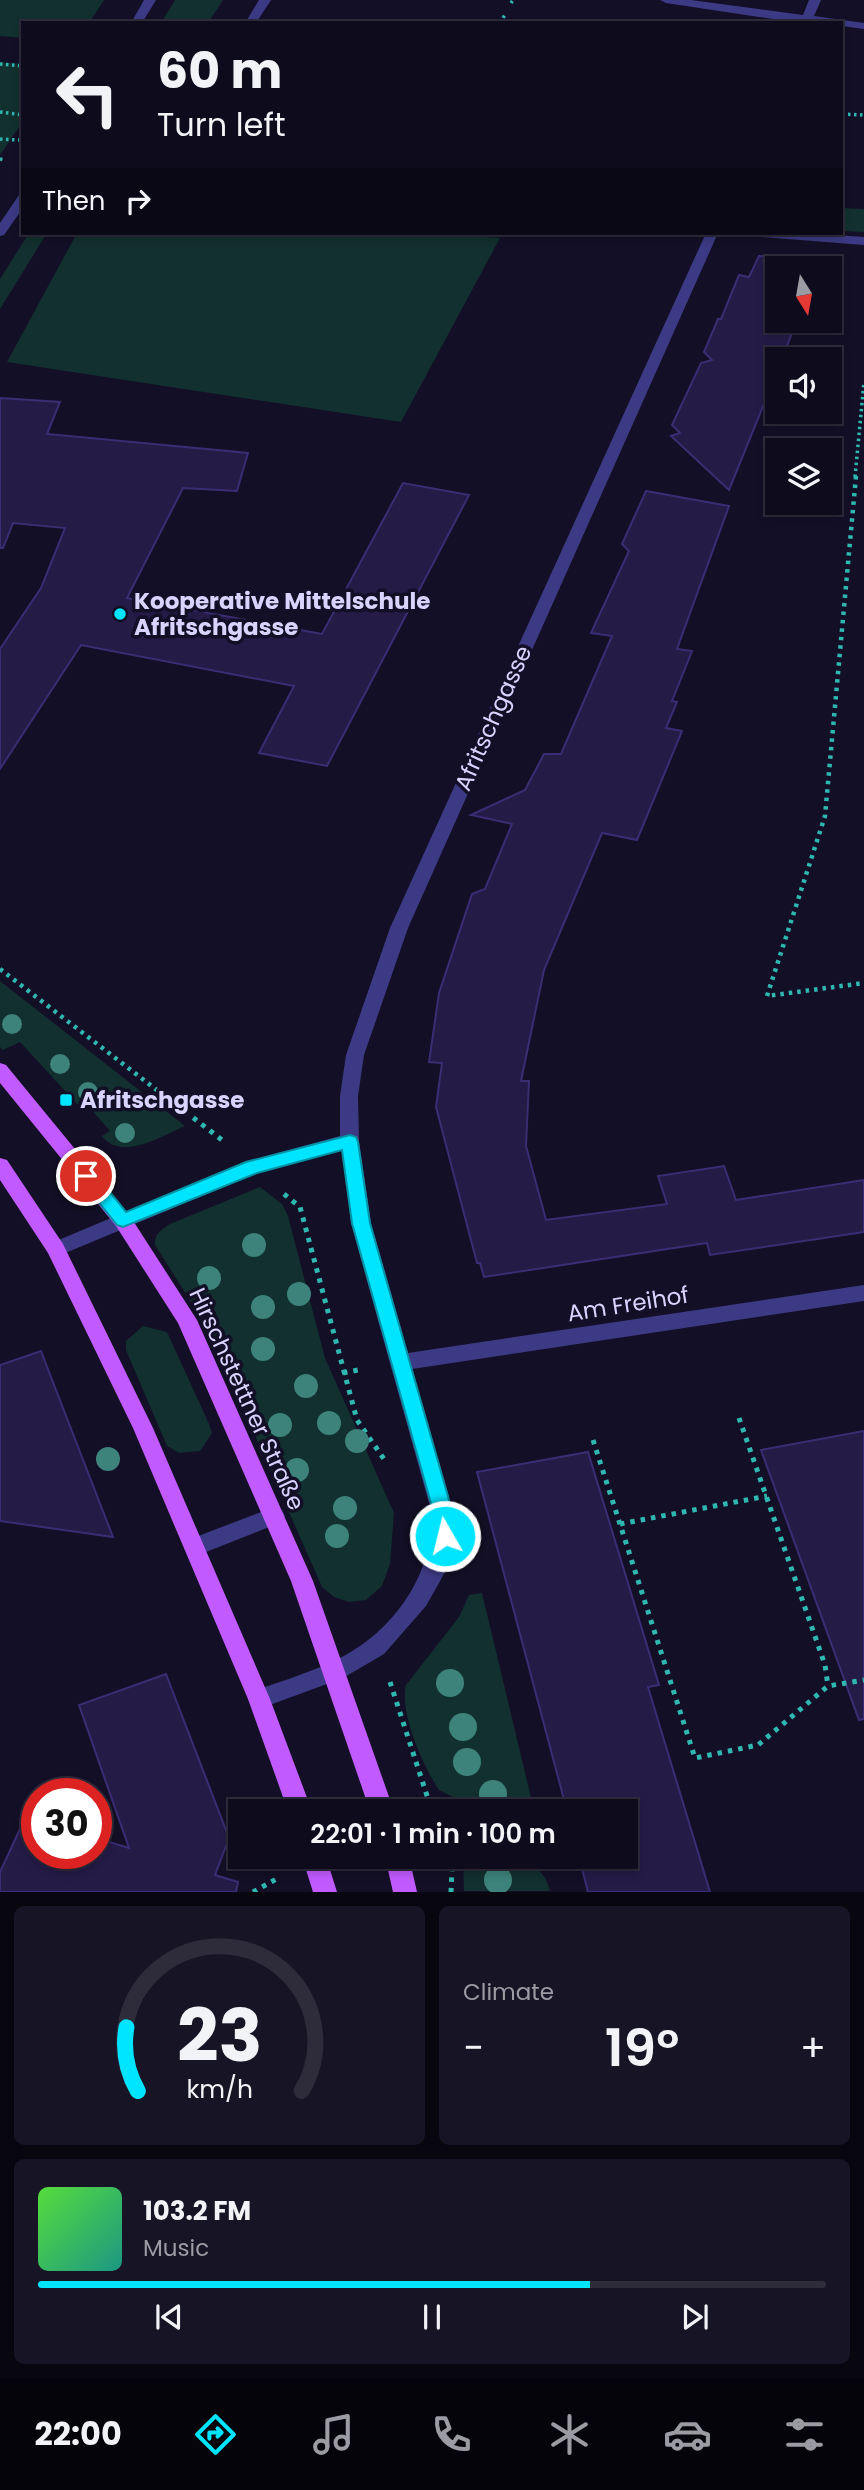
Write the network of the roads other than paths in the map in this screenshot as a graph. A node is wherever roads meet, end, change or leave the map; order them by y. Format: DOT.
graph roads {
  1 [pos="150,0"];
  2 [pos="265,0"];
  3 [pos="666,0"];
  4 [pos="815,0"];
  5 [pos="806,20"];
  6 [pos="137,21"];
  7 [pos="251,21"];
  8 [pos="843,24"];
  9 [pos="864,26"];
  10 [pos="21,201"];
  11 [pos="0,232"];
  12 [pos="711,235"];
  13 [pos="787,235"];
  14 [pos="864,241"];
  15 [pos="0,1070"];
  16 [pos="350,1142"];
  17 [pos="0,1165"];
  18 [pos="123,1221"];
  19 [pos="56,1249"];
  20 [pos="864,1293"];
  21 [pos="398,1363"];
  22 [pos="274,1516"];
  23 [pos="195,1547"];
  24 [pos="332,1671"];
  25 [pos="259,1699"];
  26 [pos="296,1799"];
  27 [pos="378,1799"];
  28 [pos="318,1869"];
  29 [pos="400,1869"];
  30 [pos="325,1892"];
  31 [pos="405,1892"];
  1 -- 6 [label="street"];
  2 -- 7 [label="street"];
  3 -- 5 [label="street"];
  4 -- 5 [label="street"];
  8 -- 9 [label="street"];
  10 -- 11 [label="street"];
  12 -- 16 [label="street, Afritschgasse"];
  13 -- 14 [label="street"];
  15 -- 18 [label="main road, Hirschstettner Straße"];
  16 -- 18 [label="street"];
  16 -- 21 [label="street, Afritschgasse"];
  17 -- 19 [label="main road"];
  18 -- 19 [label="street"];
  18 -- 22 [label="main road, Hirschstettner Straße"];
  19 -- 23 [label="main road"];
  20 -- 21 [label="street, Am Freihof"];
  21 -- 24 [label="street, Afritschgasse"];
  22 -- 23 [label="street"];
  22 -- 24 [label="main road, Hirschstettner Straße"];
  23 -- 25 [label="main road"];
  24 -- 25 [label="street, Afritschgasse"];
  24 -- 27 [label="main road, Hirschstettner Straße"];
  25 -- 26 [label="main road"];
  28 -- 30 [label="main road"];
  29 -- 31 [label="main road"];
}
